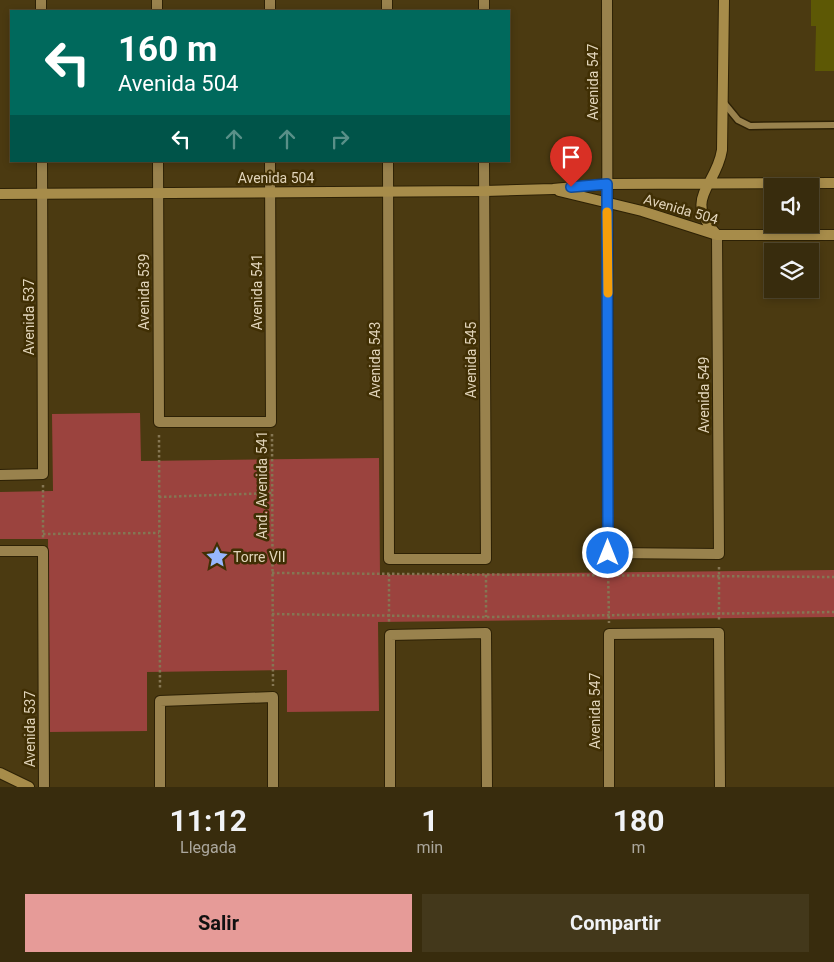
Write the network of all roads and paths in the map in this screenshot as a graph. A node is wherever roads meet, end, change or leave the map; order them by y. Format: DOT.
graph roads {
  1 [pos="607,0"];
  2 [pos="724,0"];
  3 [pos="724,103"];
  4 [pos="834,126"];
  5 [pos="42,162"];
  6 [pos="158,162"];
  7 [pos="270,162"];
  8 [pos="388,162"];
  9 [pos="484,162"];
  10 [pos="834,183"];
  11 [pos="607,184"];
  12 [pos="708,184"];
  13 [pos="553,189"];
  14 [pos="484,191"];
  15 [pos="158,192"];
  16 [pos="270,192"];
  17 [pos="388,192"];
  18 [pos="0,194"];
  19 [pos="42,194"];
  20 [pos="607,204"];
  21 [pos="717,235"];
  22 [pos="834,235"];
  23 [pos="159,422"];
  24 [pos="272,422"];
  25 [pos="43,474"];
  26 [pos="0,475"];
  27 [pos="272,493"];
  28 [pos="159,497"];
  29 [pos="159,533"];
  30 [pos="43,534"];
  31 [pos="0,551"];
  32 [pos="43,551"];
  33 [pos="608,553"];
  34 [pos="719,554"];
  35 [pos="389,559"];
  36 [pos="486,559"];
  37 [pos="272,573"];
  38 [pos="389,575"];
  39 [pos="486,575"];
  40 [pos="608,576"];
  41 [pos="719,576"];
  42 [pos="834,577"];
  43 [pos="834,612"];
  44 [pos="719,613"];
  45 [pos="272,614"];
  46 [pos="608,615"];
  47 [pos="390,616"];
  48 [pos="486,617"];
  49 [pos="486,633"];
  50 [pos="719,633"];
  51 [pos="609,634"];
  52 [pos="390,635"];
  53 [pos="273,697"];
  54 [pos="160,701"];
  55 [pos="0,774"];
  56 [pos="29,787"];
  57 [pos="44,787"];
  58 [pos="160,787"];
  59 [pos="273,787"];
  60 [pos="390,787"];
  61 [pos="487,787"];
  62 [pos="609,787"];
  63 [pos="720,787"];
  1 -- 11 [label="street, Avenida 547"];
  2 -- 3 [label="street"];
  3 -- 4 [label="lane"];
  3 -- 12 [label="street"];
  5 -- 19 [label="street, Avenida 537"];
  6 -- 15 [label="street, Avenida 539"];
  7 -- 16 [label="street, Avenida 541"];
  8 -- 17 [label="street, Avenida 543"];
  9 -- 14 [label="street, Avenida 545"];
  10 -- 12 [label="street, Avenida 504"];
  11 -- 12 [label="street, Avenida 504"];
  11 -- 13 [label="street, Avenida 504"];
  11 -- 20 [label="street, Avenida 547"];
  12 -- 21 [label="street"];
  13 -- 14 [label="street, Avenida 504"];
  13 -- 20 [label="street, Avenida 504"];
  14 -- 17 [label="street, Avenida 504"];
  14 -- 36 [label="street, Avenida 545"];
  15 -- 16 [label="street, Avenida 504"];
  15 -- 19 [label="street, Avenida 504"];
  15 -- 23 [label="street, Avenida 539"];
  16 -- 17 [label="street, Avenida 504"];
  16 -- 24 [label="street, Avenida 541"];
  17 -- 35 [label="street, Avenida 543"];
  18 -- 19 [label="street, Avenida 504"];
  19 -- 25 [label="street, Avenida 537"];
  20 -- 21 [label="street, Avenida 504"];
  20 -- 33 [label="street, Avenida 547"];
  21 -- 22 [label="street, Avenida 504"];
  21 -- 34 [label="street, Avenida 549"];
  23 -- 24 [label="street"];
  23 -- 28 [label="path"];
  24 -- 27 [label="path, And. Avenida 541"];
  25 -- 26 [label="street"];
  25 -- 30 [label="path"];
  27 -- 28 [label="path"];
  27 -- 37 [label="path, And. Avenida 541"];
  28 -- 29 [label="path"];
  29 -- 30 [label="path"];
  29 -- 54 [label="path"];
  30 -- 32 [label="path"];
  31 -- 32 [label="street"];
  32 -- 57 [label="street, Avenida 537"];
  33 -- 34 [label="street"];
  33 -- 40 [label="path"];
  34 -- 41 [label="path"];
  35 -- 36 [label="street"];
  35 -- 38 [label="path"];
  36 -- 39 [label="path"];
  37 -- 38 [label="path"];
  37 -- 45 [label="path, And. Avenida 541"];
  38 -- 39 [label="path"];
  38 -- 47 [label="path"];
  39 -- 40 [label="path"];
  39 -- 48 [label="path"];
  40 -- 41 [label="path"];
  40 -- 46 [label="path"];
  41 -- 42 [label="path"];
  41 -- 44 [label="path"];
  43 -- 44 [label="path"];
  44 -- 46 [label="path"];
  44 -- 50 [label="path"];
  45 -- 47 [label="path"];
  45 -- 53 [label="path, And. Avenida 541"];
  46 -- 48 [label="path"];
  46 -- 51 [label="path"];
  47 -- 48 [label="path"];
  47 -- 52 [label="path"];
  48 -- 49 [label="path"];
  49 -- 52 [label="street"];
  49 -- 61 [label="street"];
  50 -- 51 [label="street"];
  50 -- 63 [label="street"];
  51 -- 62 [label="street, Avenida 547"];
  52 -- 60 [label="street"];
  53 -- 54 [label="street"];
  53 -- 59 [label="street"];
  54 -- 58 [label="street"];
  55 -- 56 [label="street"];
}
